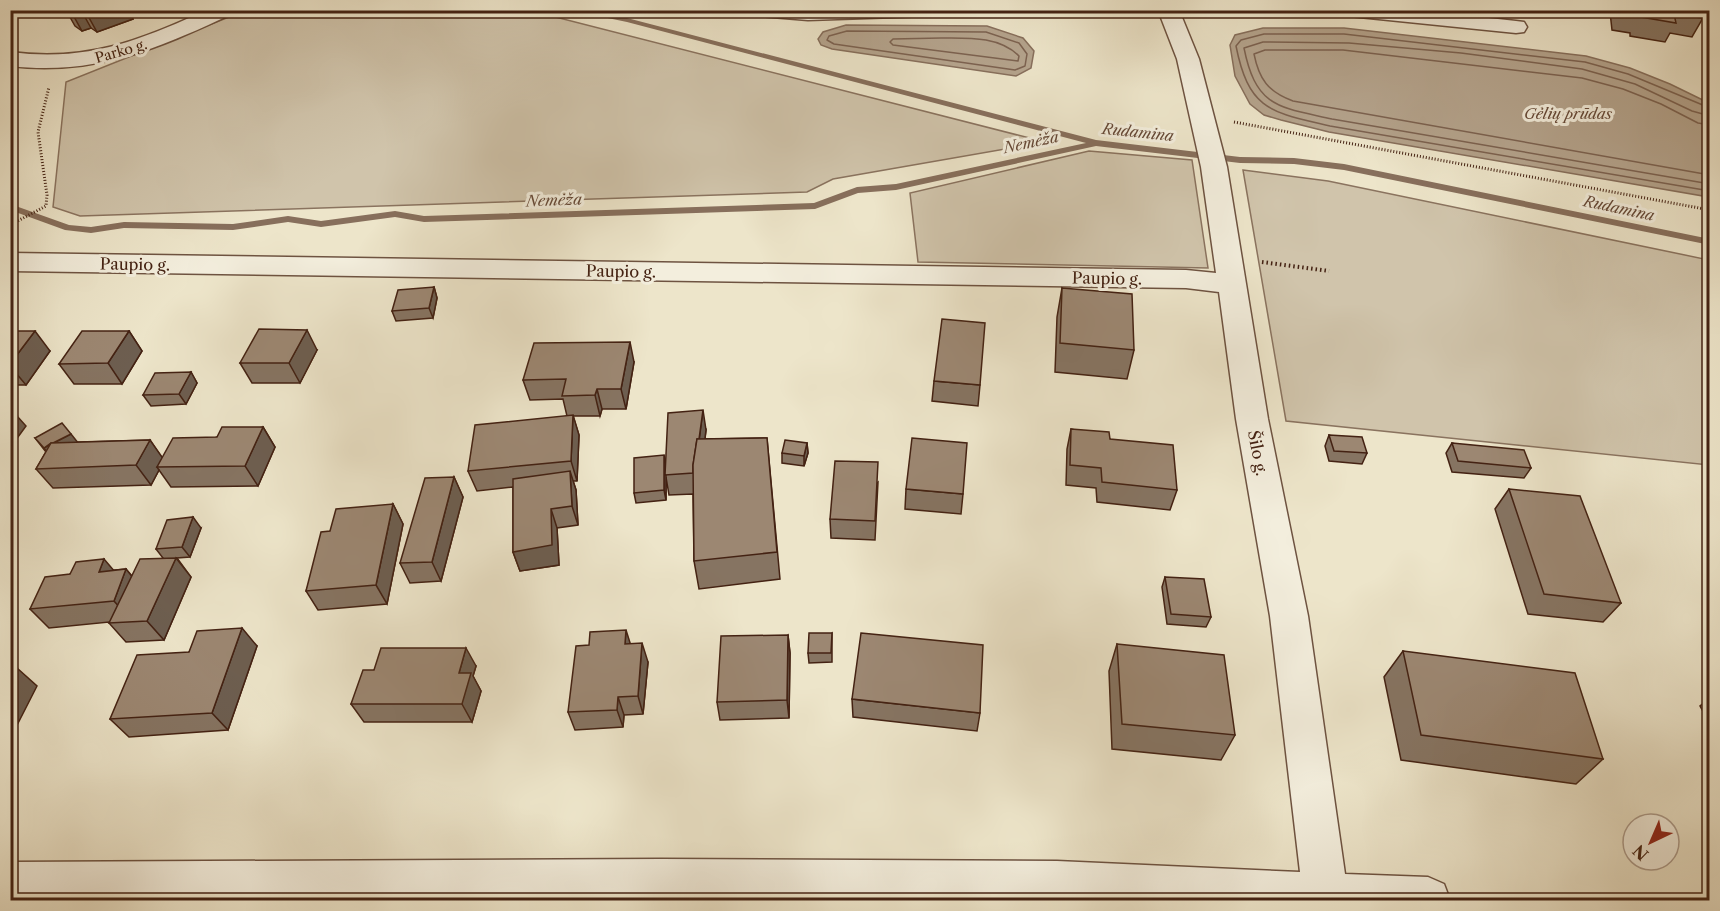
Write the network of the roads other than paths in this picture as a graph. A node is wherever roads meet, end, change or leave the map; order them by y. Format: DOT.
graph roads {
  1 [pos="225,10"];
  2 [pos="758,10"];
  3 [pos="927,10"];
  4 [pos="1168,10"];
  5 [pos="1349,10"];
  6 [pos="1516,27"];
  7 [pos="10,59"];
  8 [pos="10,262"];
  9 [pos="1230,271"];
  10 [pos="10,884"];
  11 [pos="1325,899"];
  12 [pos="1428,900"];
  1 -- 7 [label="street, Parko g."];
  2 -- 3 [label="street"];
  4 -- 9 [label="street, Šilo g."];
  5 -- 6 [label="street"];
  8 -- 9 [label="street, Paupio g."];
  9 -- 11 [label="street, Šilo g."];
  10 -- 11 [label="street"];
  11 -- 12 [label="street"];
}
